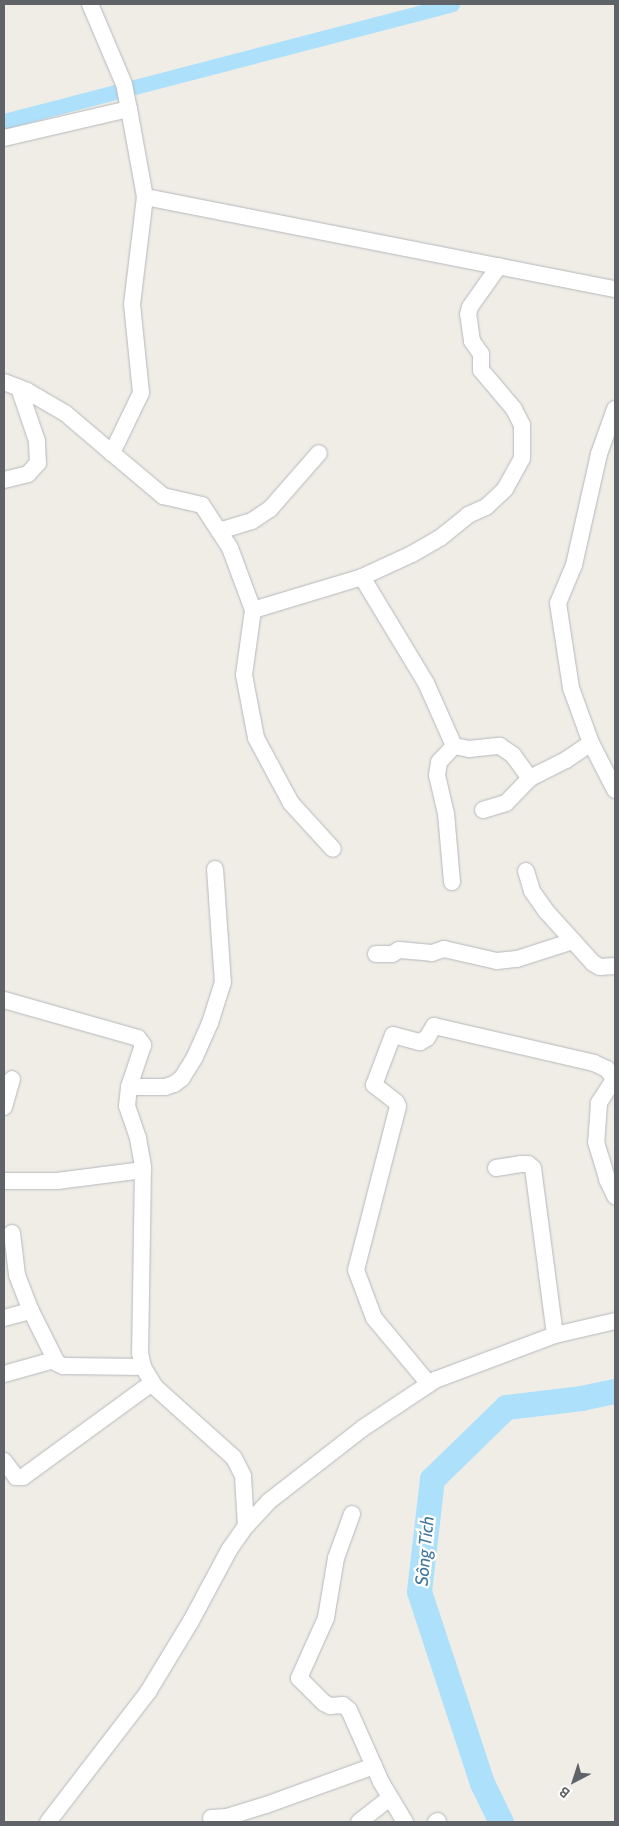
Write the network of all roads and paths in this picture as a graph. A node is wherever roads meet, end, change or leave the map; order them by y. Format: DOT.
graph roads {
  1 [pos="90,4"];
  2 [pos="128,105"];
  3 [pos="4,138"];
  4 [pos="146,197"];
  5 [pos="498,266"];
  6 [pos="615,289"];
  7 [pos="11,385"];
  8 [pos="615,409"];
  9 [pos="112,453"];
  10 [pos="319,453"];
  11 [pos="4,480"];
  12 [pos="219,531"];
  13 [pos="362,576"];
  14 [pos="253,610"];
  15 [pos="592,743"];
  16 [pos="454,746"];
  17 [pos="530,778"];
  18 [pos="615,790"];
  19 [pos="483,810"];
  20 [pos="333,849"];
  21 [pos="215,869"];
  22 [pos="526,871"];
  23 [pos="452,882"];
  24 [pos="574,941"];
  25 [pos="376,954"];
  26 [pos="615,966"];
  27 [pos="4,1000"];
  28 [pos="615,1078"];
  29 [pos="12,1079"];
  30 [pos="129,1086"];
  31 [pos="4,1106"];
  32 [pos="496,1168"];
  33 [pos="143,1170"];
  34 [pos="4,1181"];
  35 [pos="615,1196"];
  36 [pos="12,1233"];
  37 [pos="31,1311"];
  38 [pos="4,1318"];
  39 [pos="615,1321"];
  40 [pos="555,1336"];
  41 [pos="54,1360"];
  42 [pos="143,1367"];
  43 [pos="4,1374"];
  44 [pos="152,1383"];
  45 [pos="429,1384"];
  46 [pos="4,1460"];
  47 [pos="352,1514"];
  48 [pos="246,1526"];
  49 [pos="374,1766"];
  50 [pos="390,1798"];
  51 [pos="211,1818"];
  52 [pos="48,1822"];
  53 [pos="359,1822"];
  54 [pos="405,1822"];
  1 -- 2 [label="street"];
  2 -- 3 [label="street"];
  2 -- 4 [label="street"];
  4 -- 5 [label="street"];
  4 -- 9 [label="street"];
  5 -- 6 [label="street"];
  5 -- 13 [label="street"];
  7 -- 9 [label="street"];
  7 -- 11 [label="street"];
  8 -- 15 [label="street"];
  9 -- 12 [label="street"];
  10 -- 12 [label="street"];
  12 -- 14 [label="street"];
  13 -- 14 [label="street"];
  13 -- 16 [label="street"];
  14 -- 20 [label="street"];
  15 -- 17 [label="street"];
  15 -- 18 [label="street"];
  16 -- 17 [label="street"];
  16 -- 23 [label="street"];
  17 -- 19 [label="street"];
  21 -- 30 [label="street"];
  22 -- 24 [label="street"];
  24 -- 25 [label="street"];
  24 -- 26 [label="street"];
  27 -- 30 [label="street"];
  28 -- 35 [label="street"];
  28 -- 45 [label="street"];
  29 -- 31 [label="street"];
  30 -- 33 [label="street"];
  32 -- 40 [label="street"];
  33 -- 34 [label="street"];
  33 -- 42 [label="street"];
  36 -- 37 [label="street"];
  37 -- 38 [label="street"];
  37 -- 41 [label="street"];
  39 -- 40 [label="street"];
  40 -- 45 [label="street"];
  41 -- 42 [label="street"];
  41 -- 43 [label="street"];
  42 -- 44 [label="street"];
  44 -- 46 [label="street"];
  44 -- 48 [label="street"];
  45 -- 48 [label="street"];
  47 -- 49 [label="street"];
  48 -- 52 [label="street"];
  49 -- 50 [label="street"];
  49 -- 51 [label="street"];
  50 -- 53 [label="street"];
  50 -- 54 [label="street"];
}
